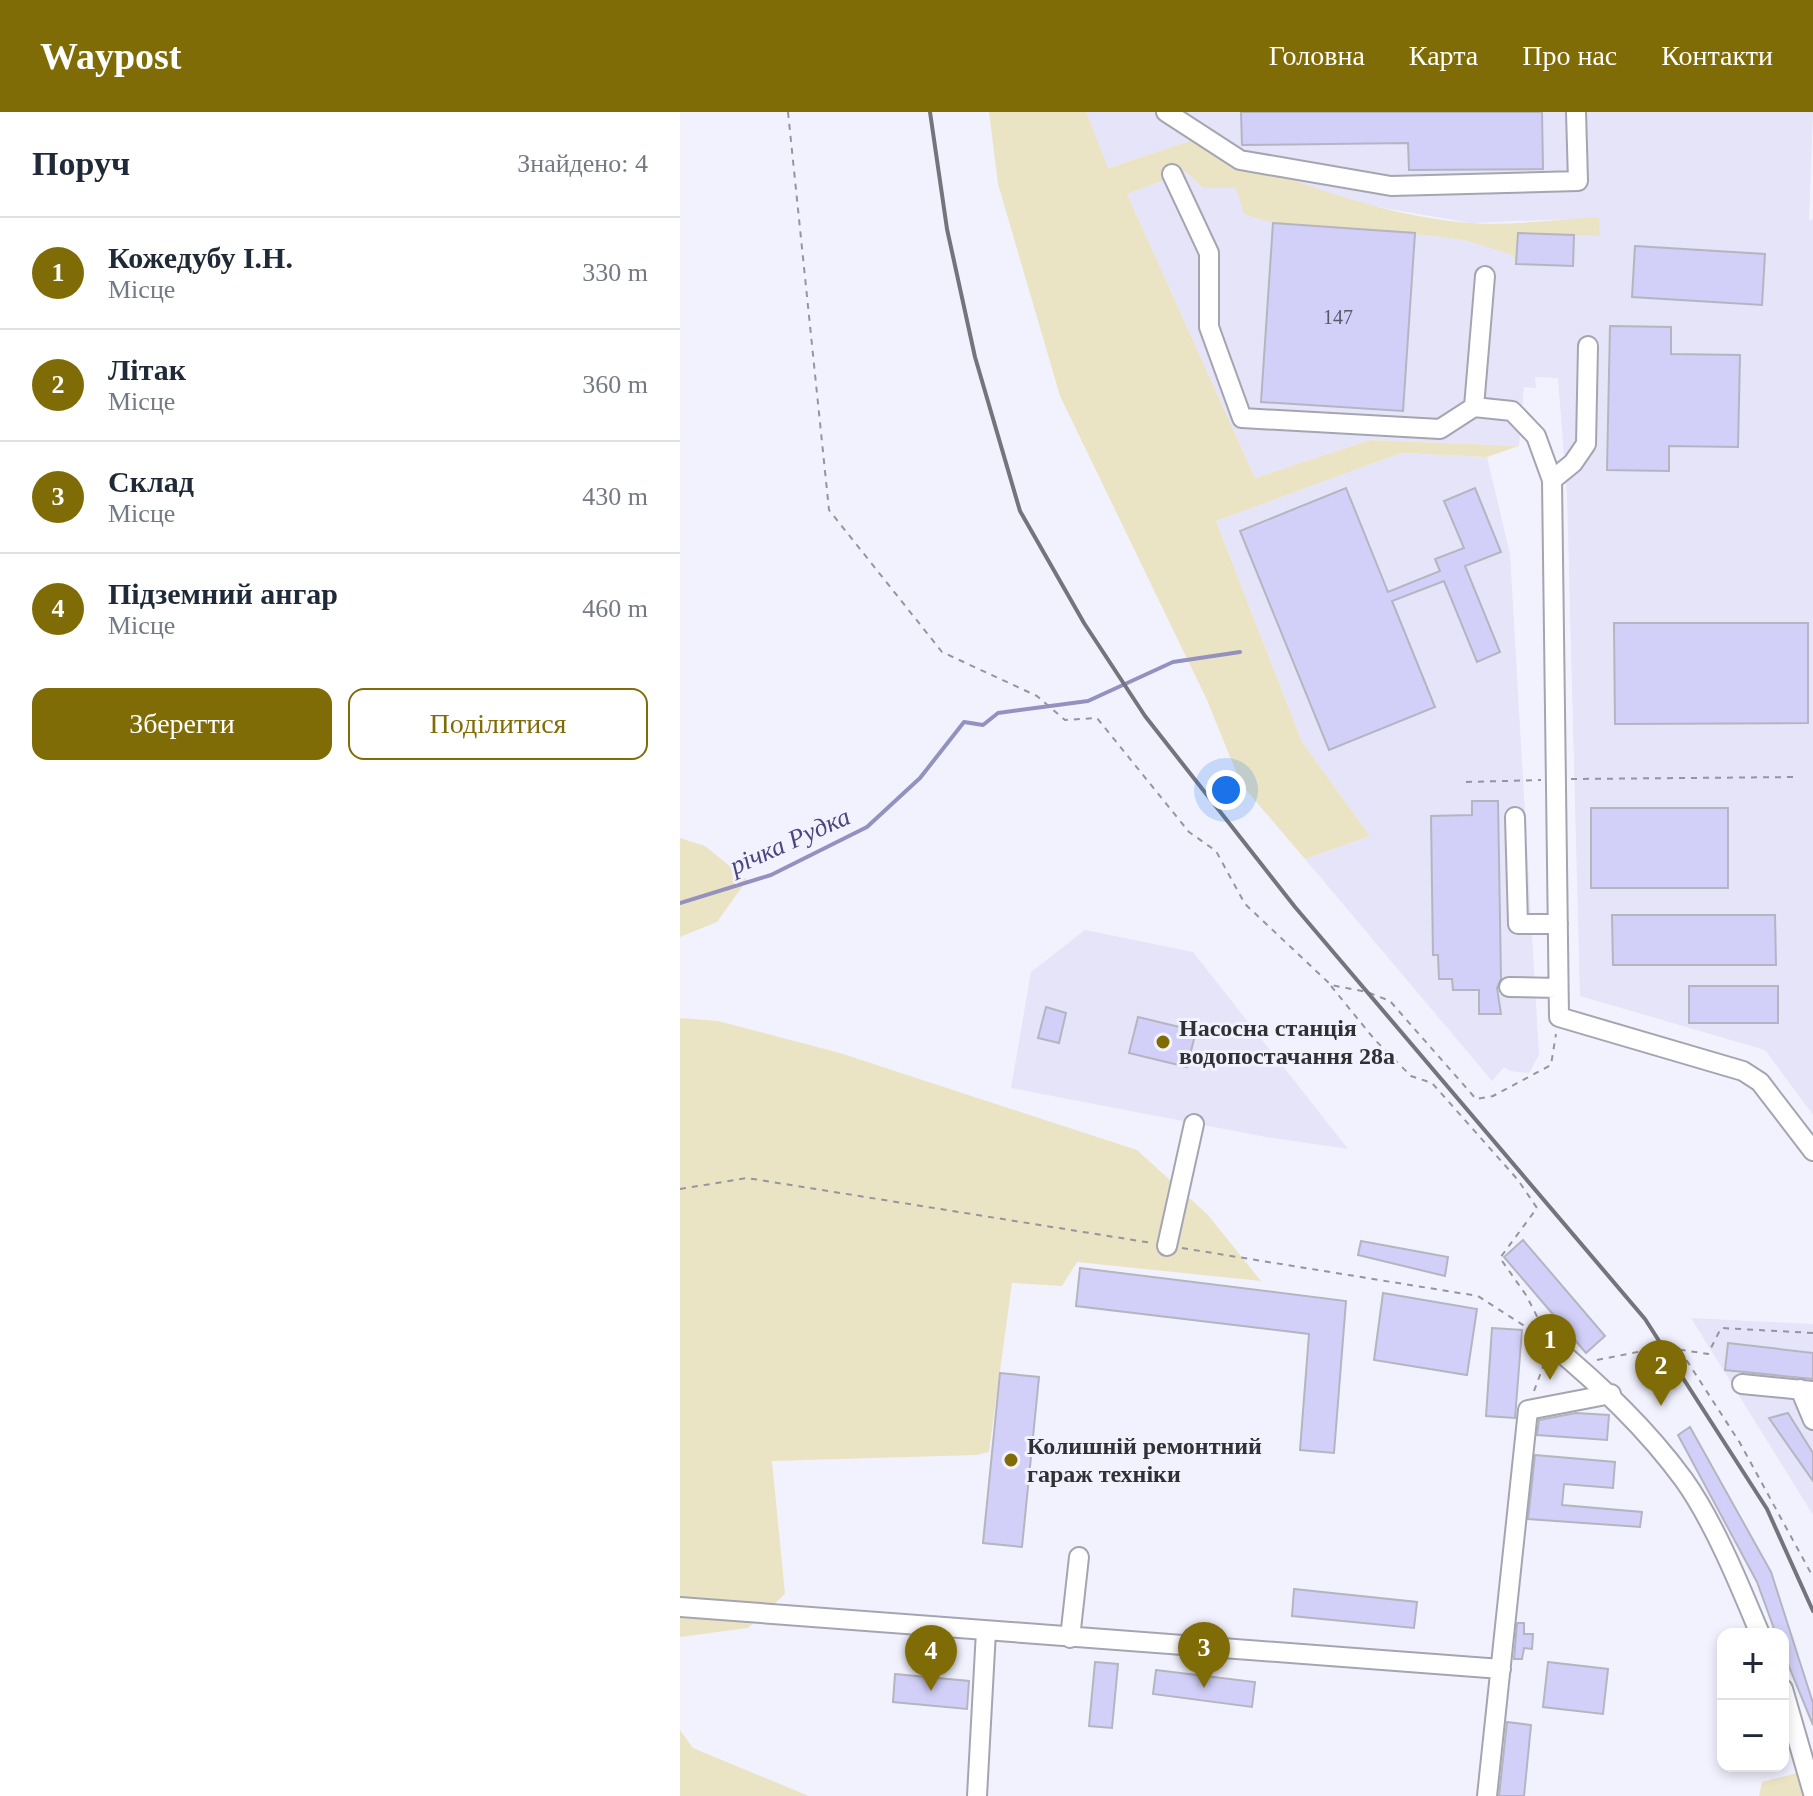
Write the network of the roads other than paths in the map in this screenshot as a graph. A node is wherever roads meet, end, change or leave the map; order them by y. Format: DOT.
graph roads {
  1 [pos="1166,112"];
  2 [pos="1576,112"];
  3 [pos="1172,174"];
  4 [pos="1485,276"];
  5 [pos="1588,346"];
  6 [pos="1474,407"];
  7 [pos="1552,480"];
  8 [pos="1515,817"];
  9 [pos="1558,924"];
  10 [pos="1509,987"];
  11 [pos="1558,988"];
  12 [pos="1194,1124"];
  13 [pos="1813,1151"];
  14 [pos="1167,1246"];
  15 [pos="1551,1344"];
  16 [pos="1742,1384"];
  17 [pos="1807,1390"];
  18 [pos="1611,1394"];
  19 [pos="1813,1420"];
  20 [pos="1079,1557"];
  21 [pos="680,1607"];
  22 [pos="1758,1628"];
  23 [pos="986,1631"];
  24 [pos="1070,1638"];
  25 [pos="1501,1669"];
  26 [pos="1786,1700"];
  27 [pos="1813,1793"];
  28 [pos="977,1796"];
  29 [pos="1487,1796"];
  1 -- 2 [label="street"];
  3 -- 6 [label="street"];
  4 -- 6 [label="street"];
  5 -- 7 [label="street"];
  6 -- 7 [label="street"];
  7 -- 9 [label="street"];
  8 -- 9 [label="street"];
  9 -- 11 [label="street"];
  10 -- 11 [label="street"];
  11 -- 13 [label="street"];
  12 -- 14 [label="street"];
  15 -- 18 [label="street"];
  16 -- 17 [label="street"];
  17 -- 19 [label="street"];
  18 -- 22 [label="street"];
  18 -- 25 [label="street"];
  20 -- 24 [label="street"];
  21 -- 23 [label="street"];
  23 -- 24 [label="street"];
  23 -- 28 [label="street"];
  24 -- 25 [label="street"];
  25 -- 29 [label="street"];
  26 -- 27 [label="street"];
}
